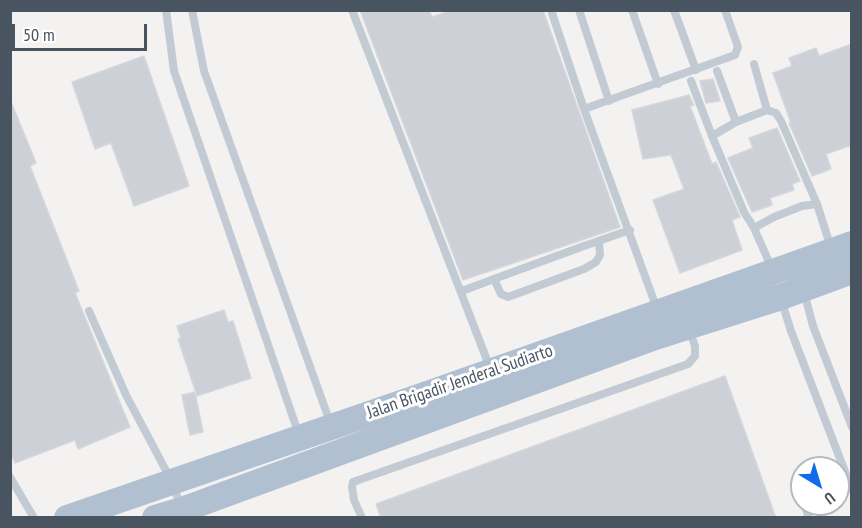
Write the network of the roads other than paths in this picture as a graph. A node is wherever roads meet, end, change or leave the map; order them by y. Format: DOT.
graph roads {
  1 [pos="166,10"];
  2 [pos="192,10"];
  3 [pos="352,10"];
  4 [pos="551,10"];
  5 [pos="579,10"];
  6 [pos="632,10"];
  7 [pos="674,10"];
  8 [pos="725,10"];
  9 [pos="754,64"];
  10 [pos="696,70"];
  11 [pos="717,71"];
  12 [pos="691,81"];
  13 [pos="658,84"];
  14 [pos="609,101"];
  15 [pos="584,109"];
  16 [pos="767,110"];
  17 [pos="736,122"];
  18 [pos="712,136"];
  19 [pos="817,204"];
  20 [pos="754,228"];
  21 [pos="630,230"];
  22 [pos="599,241"];
  23 [pos="842,248"];
  24 [pos="852,271"];
  25 [pos="494,279"];
  26 [pos="787,280"];
  27 [pos="462,291"];
  28 [pos="89,311"];
  29 [pos="658,312"];
  30 [pos="688,326"];
  31 [pos="491,371"];
  32 [pos="332,426"];
  33 [pos="852,427"];
  34 [pos="301,438"];
  35 [pos="836,456"];
  36 [pos="10,477"];
  37 [pos="171,480"];
  38 [pos="183,514"];
  39 [pos="34,518"];
  40 [pos="67,518"];
  41 [pos="155,518"];
  42 [pos="362,518"];
  1 -- 34 [label="lane"];
  2 -- 32 [label="lane"];
  3 -- 27 [label="lane"];
  4 -- 15 [label="lane"];
  5 -- 14 [label="lane"];
  6 -- 13 [label="lane"];
  7 -- 10 [label="lane"];
  8 -- 10 [label="lane"];
  9 -- 16 [label="lane"];
  10 -- 13 [label="lane"];
  11 -- 17 [label="lane"];
  12 -- 18 [label="lane"];
  13 -- 14 [label="lane"];
  14 -- 15 [label="lane"];
  15 -- 21 [label="lane"];
  16 -- 17 [label="lane"];
  16 -- 19 [label="lane"];
  17 -- 18 [label="lane"];
  18 -- 20 [label="lane"];
  19 -- 20 [label="lane"];
  19 -- 23 [label="lane"];
  20 -- 26 [label="lane"];
  21 -- 22 [label="lane"];
  21 -- 29 [label="lane"];
  22 -- 25 [label="lane"];
  22 -- 25 [label="lane"];
  23 -- 26 [label="main road, Jalan Brigadir Jenderal Sudiarto"];
  24 -- 26 [label="main road, Jalan Brigadir Jenderal Sudiarto"];
  25 -- 27 [label="lane"];
  26 -- 29 [label="main road, Jalan Brigadir Jenderal Sudiarto"];
  26 -- 30 [label="main road, Jalan Brigadir Jenderal Sudiarto"];
  26 -- 33 [label="lane"];
  26 -- 35 [label="lane"];
  27 -- 31 [label="lane"];
  28 -- 37 [label="lane"];
  29 -- 31 [label="main road, Jalan Brigadir Jenderal Sudiarto"];
  30 -- 38 [label="main road, Jalan Brigadir Jenderal Sudiarto"];
  30 -- 42 [label="lane"];
  31 -- 32 [label="main road, Jalan Brigadir Jenderal Sudiarto"];
  32 -- 34 [label="main road, Jalan Brigadir Jenderal Sudiarto"];
  34 -- 37 [label="main road, Jalan Brigadir Jenderal Sudiarto"];
  36 -- 39 [label="lane"];
  37 -- 38 [label="lane"];
  37 -- 40 [label="main road, Jalan Brigadir Jenderal Sudiarto"];
  38 -- 41 [label="main road, Jalan Brigadir Jenderal Sudiarto"];
}
